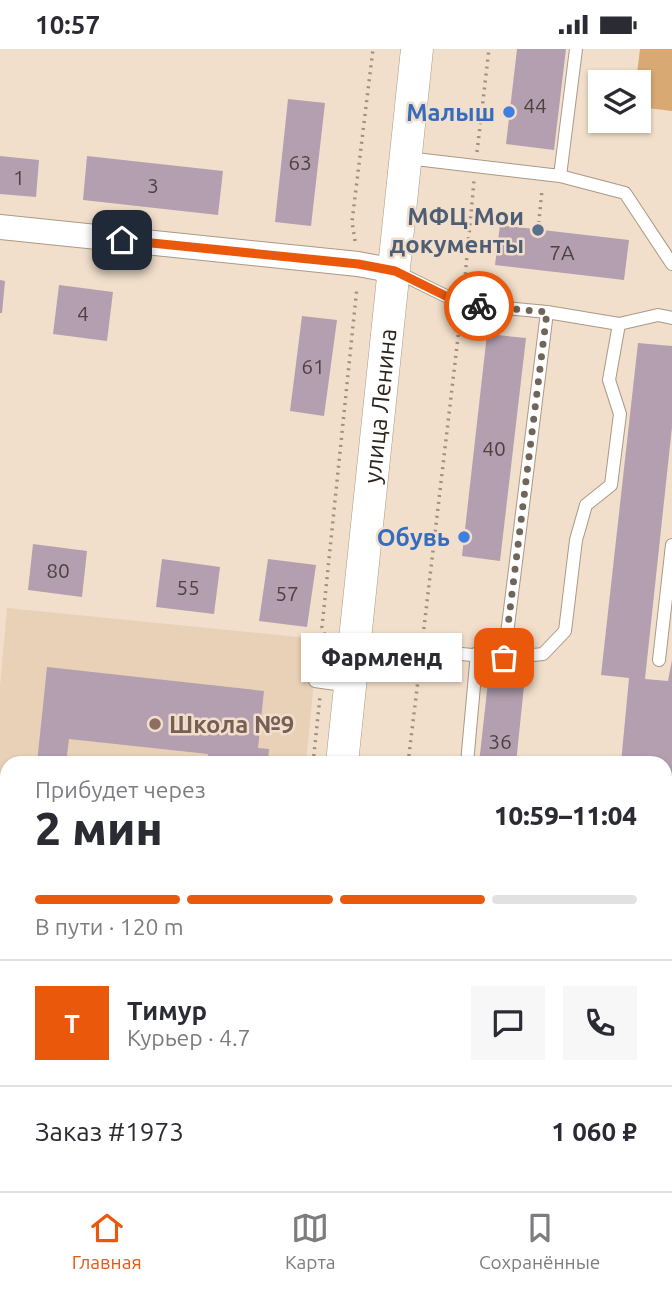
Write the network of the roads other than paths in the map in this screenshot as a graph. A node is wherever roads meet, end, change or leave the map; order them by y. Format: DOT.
graph roads {
  1 [pos="417,49"];
  2 [pos="576,49"];
  3 [pos="405,158"];
  4 [pos="560,176"];
  5 [pos="0,227"];
  6 [pos="672,264"];
  7 [pos="395,271"];
  8 [pos="547,312"];
  9 [pos="672,318"];
  10 [pos="620,324"];
  11 [pos="672,545"];
  12 [pos="355,644"];
  13 [pos="477,653"];
  14 [pos="504,658"];
  15 [pos="659,660"];
  16 [pos="341,756"];
  17 [pos="468,756"];
  1 -- 3 [label="street, улица Ленина"];
  2 -- 4 [label="lane"];
  3 -- 4 [label="lane"];
  3 -- 7 [label="street, улица Ленина"];
  4 -- 6 [label="lane"];
  5 -- 7 [label="street"];
  7 -- 8 [label="lane"];
  7 -- 12 [label="street, улица Ленина"];
  8 -- 10 [label="lane"];
  8 -- 14 [label="lane"];
  9 -- 10 [label="lane"];
  10 -- 14 [label="lane"];
  11 -- 15 [label="lane"];
  12 -- 13 [label="lane"];
  12 -- 16 [label="street, улица Ленина"];
  13 -- 14 [label="lane"];
  13 -- 17 [label="lane"];
}
